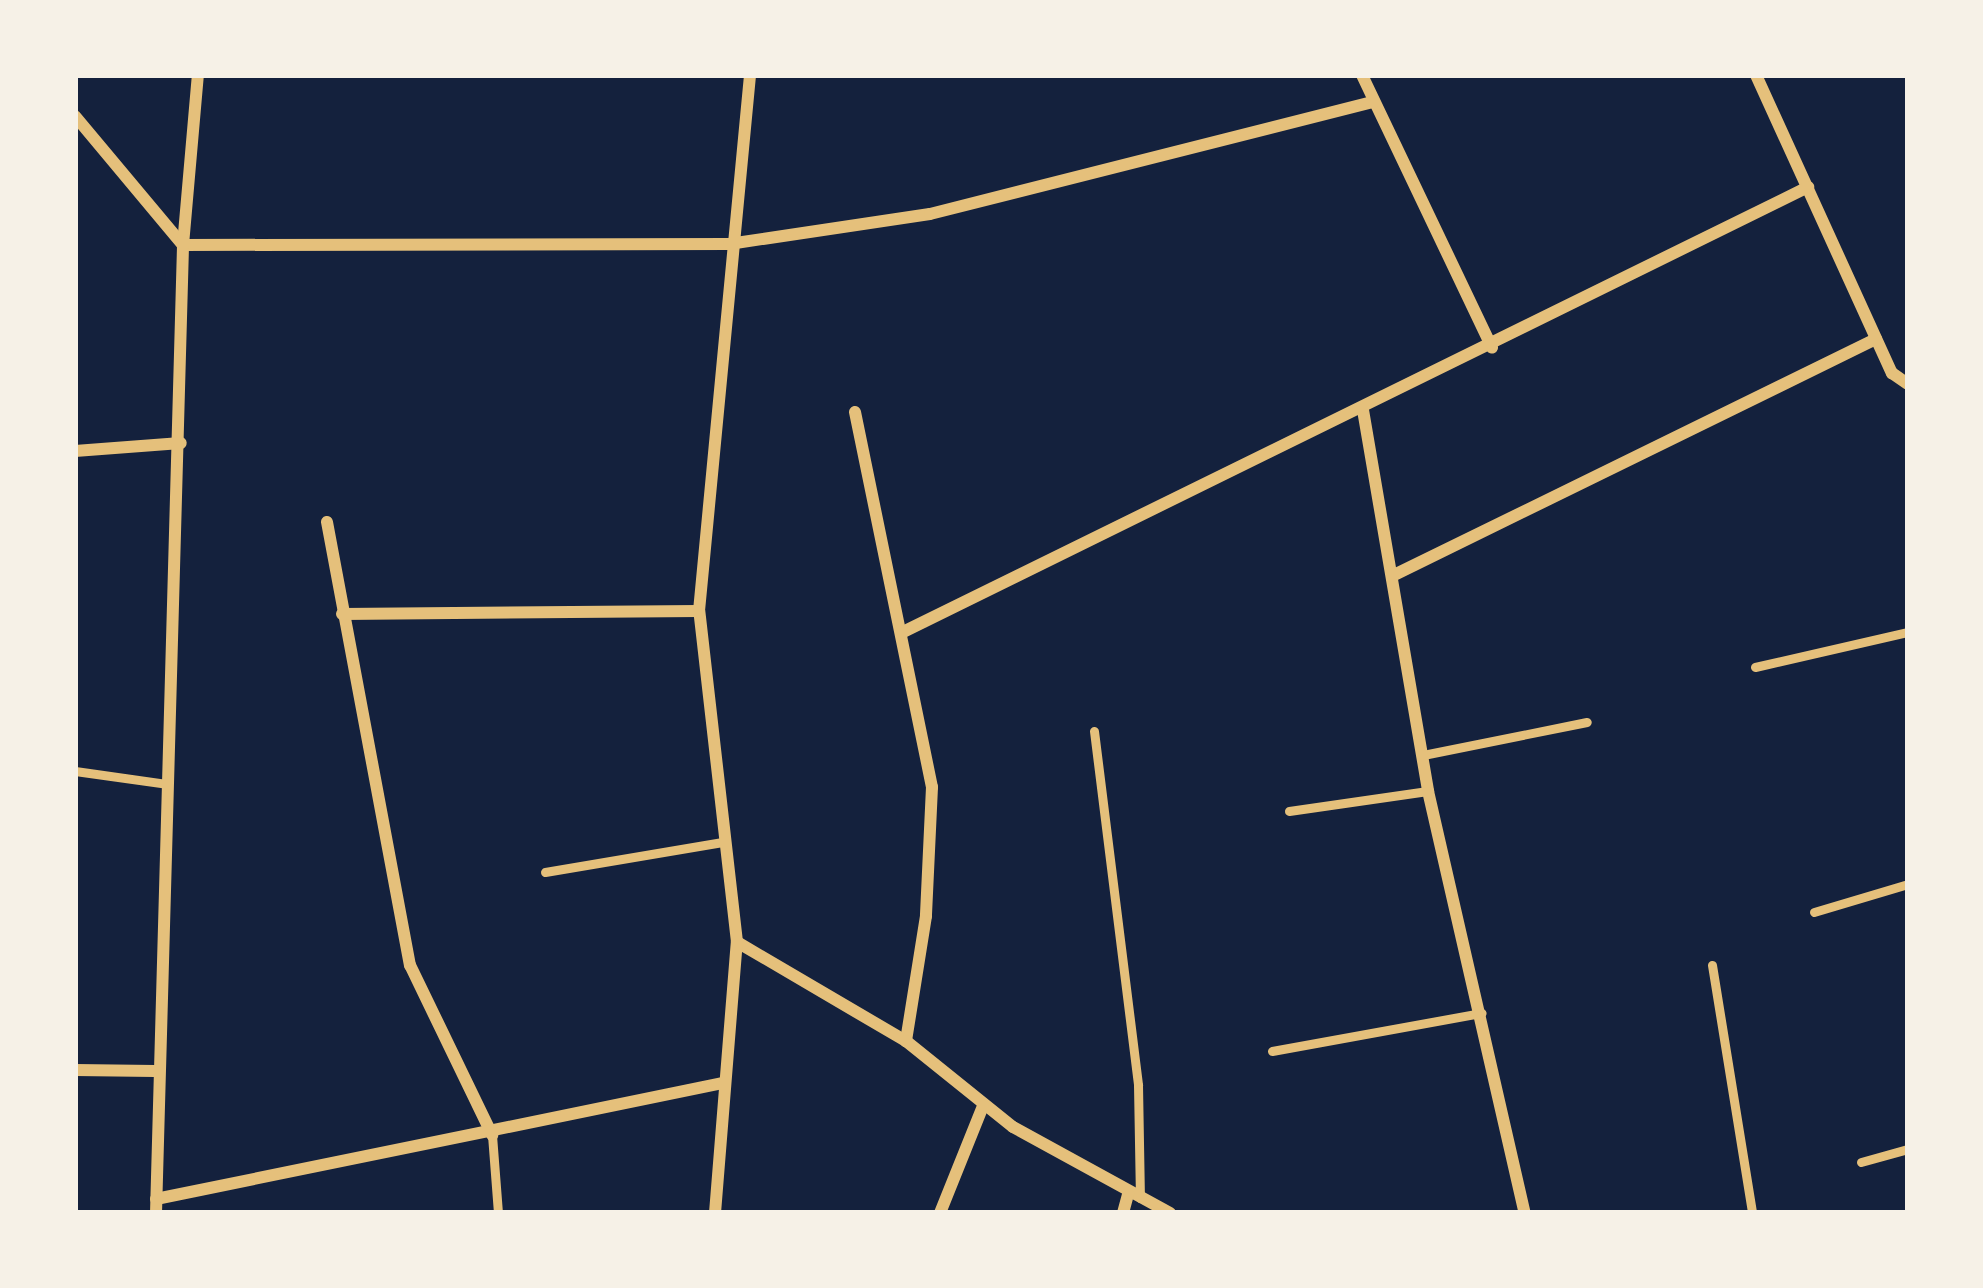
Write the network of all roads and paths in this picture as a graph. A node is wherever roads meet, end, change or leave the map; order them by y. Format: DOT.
graph roads {
  1 [pos="198,75"];
  2 [pos="750,75"];
  3 [pos="1361,75"];
  4 [pos="1756,75"];
  5 [pos="1374,101"];
  6 [pos="75,116"];
  7 [pos="1808,188"];
  8 [pos="729,244"];
  9 [pos="183,245"];
  10 [pos="1876,339"];
  11 [pos="1492,348"];
  12 [pos="1908,384"];
  13 [pos="1364,410"];
  14 [pos="855,412"];
  15 [pos="181,443"];
  16 [pos="75,451"];
  17 [pos="327,521"];
  18 [pos="1392,576"];
  19 [pos="699,611"];
  20 [pos="342,614"];
  21 [pos="1908,632"];
  22 [pos="901,633"];
  23 [pos="1755,667"];
  24 [pos="1587,722"];
  25 [pos="1094,731"];
  26 [pos="1423,755"];
  27 [pos="75,771"];
  28 [pos="169,784"];
  29 [pos="1428,790"];
  30 [pos="1289,812"];
  31 [pos="722,842"];
  32 [pos="545,872"];
  33 [pos="1908,884"];
  34 [pos="1814,912"];
  35 [pos="737,942"];
  36 [pos="1712,965"];
  37 [pos="1482,1013"];
  38 [pos="906,1041"];
  39 [pos="1272,1051"];
  40 [pos="75,1070"];
  41 [pos="155,1071"];
  42 [pos="723,1083"];
  43 [pos="983,1106"];
  44 [pos="492,1135"];
  45 [pos="1908,1149"];
  46 [pos="1862,1162"];
  47 [pos="1134,1196"];
  48 [pos="156,1206"];
  49 [pos="499,1213"];
  50 [pos="715,1213"];
  51 [pos="940,1213"];
  52 [pos="1123,1213"];
  53 [pos="1170,1213"];
  54 [pos="1525,1213"];
  55 [pos="1753,1213"];
  1 -- 9 [label="street"];
  2 -- 8 [label="street"];
  3 -- 5 [label="street"];
  4 -- 7 [label="street"];
  5 -- 8 [label="street"];
  5 -- 11 [label="street"];
  6 -- 9 [label="street"];
  7 -- 10 [label="street"];
  7 -- 11 [label="street"];
  8 -- 9 [label="street"];
  8 -- 19 [label="street"];
  9 -- 15 [label="street"];
  10 -- 12 [label="street"];
  10 -- 18 [label="street"];
  11 -- 13 [label="street"];
  13 -- 18 [label="street"];
  13 -- 22 [label="street"];
  14 -- 22 [label="street"];
  15 -- 16 [label="street"];
  15 -- 28 [label="street"];
  17 -- 20 [label="street"];
  18 -- 26 [label="street"];
  19 -- 20 [label="street"];
  19 -- 31 [label="street"];
  20 -- 44 [label="street"];
  21 -- 23 [label="lane"];
  22 -- 38 [label="street"];
  24 -- 26 [label="lane"];
  25 -- 47 [label="lane"];
  26 -- 29 [label="street"];
  27 -- 28 [label="lane"];
  28 -- 41 [label="street"];
  29 -- 30 [label="lane"];
  29 -- 37 [label="street"];
  31 -- 32 [label="lane"];
  31 -- 35 [label="street"];
  33 -- 34 [label="lane"];
  35 -- 38 [label="street"];
  35 -- 42 [label="street"];
  36 -- 55 [label="lane"];
  37 -- 39 [label="lane"];
  37 -- 54 [label="street"];
  38 -- 43 [label="street"];
  40 -- 41 [label="street"];
  41 -- 48 [label="street"];
  42 -- 44 [label="street"];
  42 -- 50 [label="street"];
  43 -- 47 [label="street"];
  43 -- 51 [label="street"];
  44 -- 48 [label="street"];
  44 -- 49 [label="lane"];
  45 -- 46 [label="lane"];
  47 -- 52 [label="street"];
  47 -- 53 [label="street"];
}
